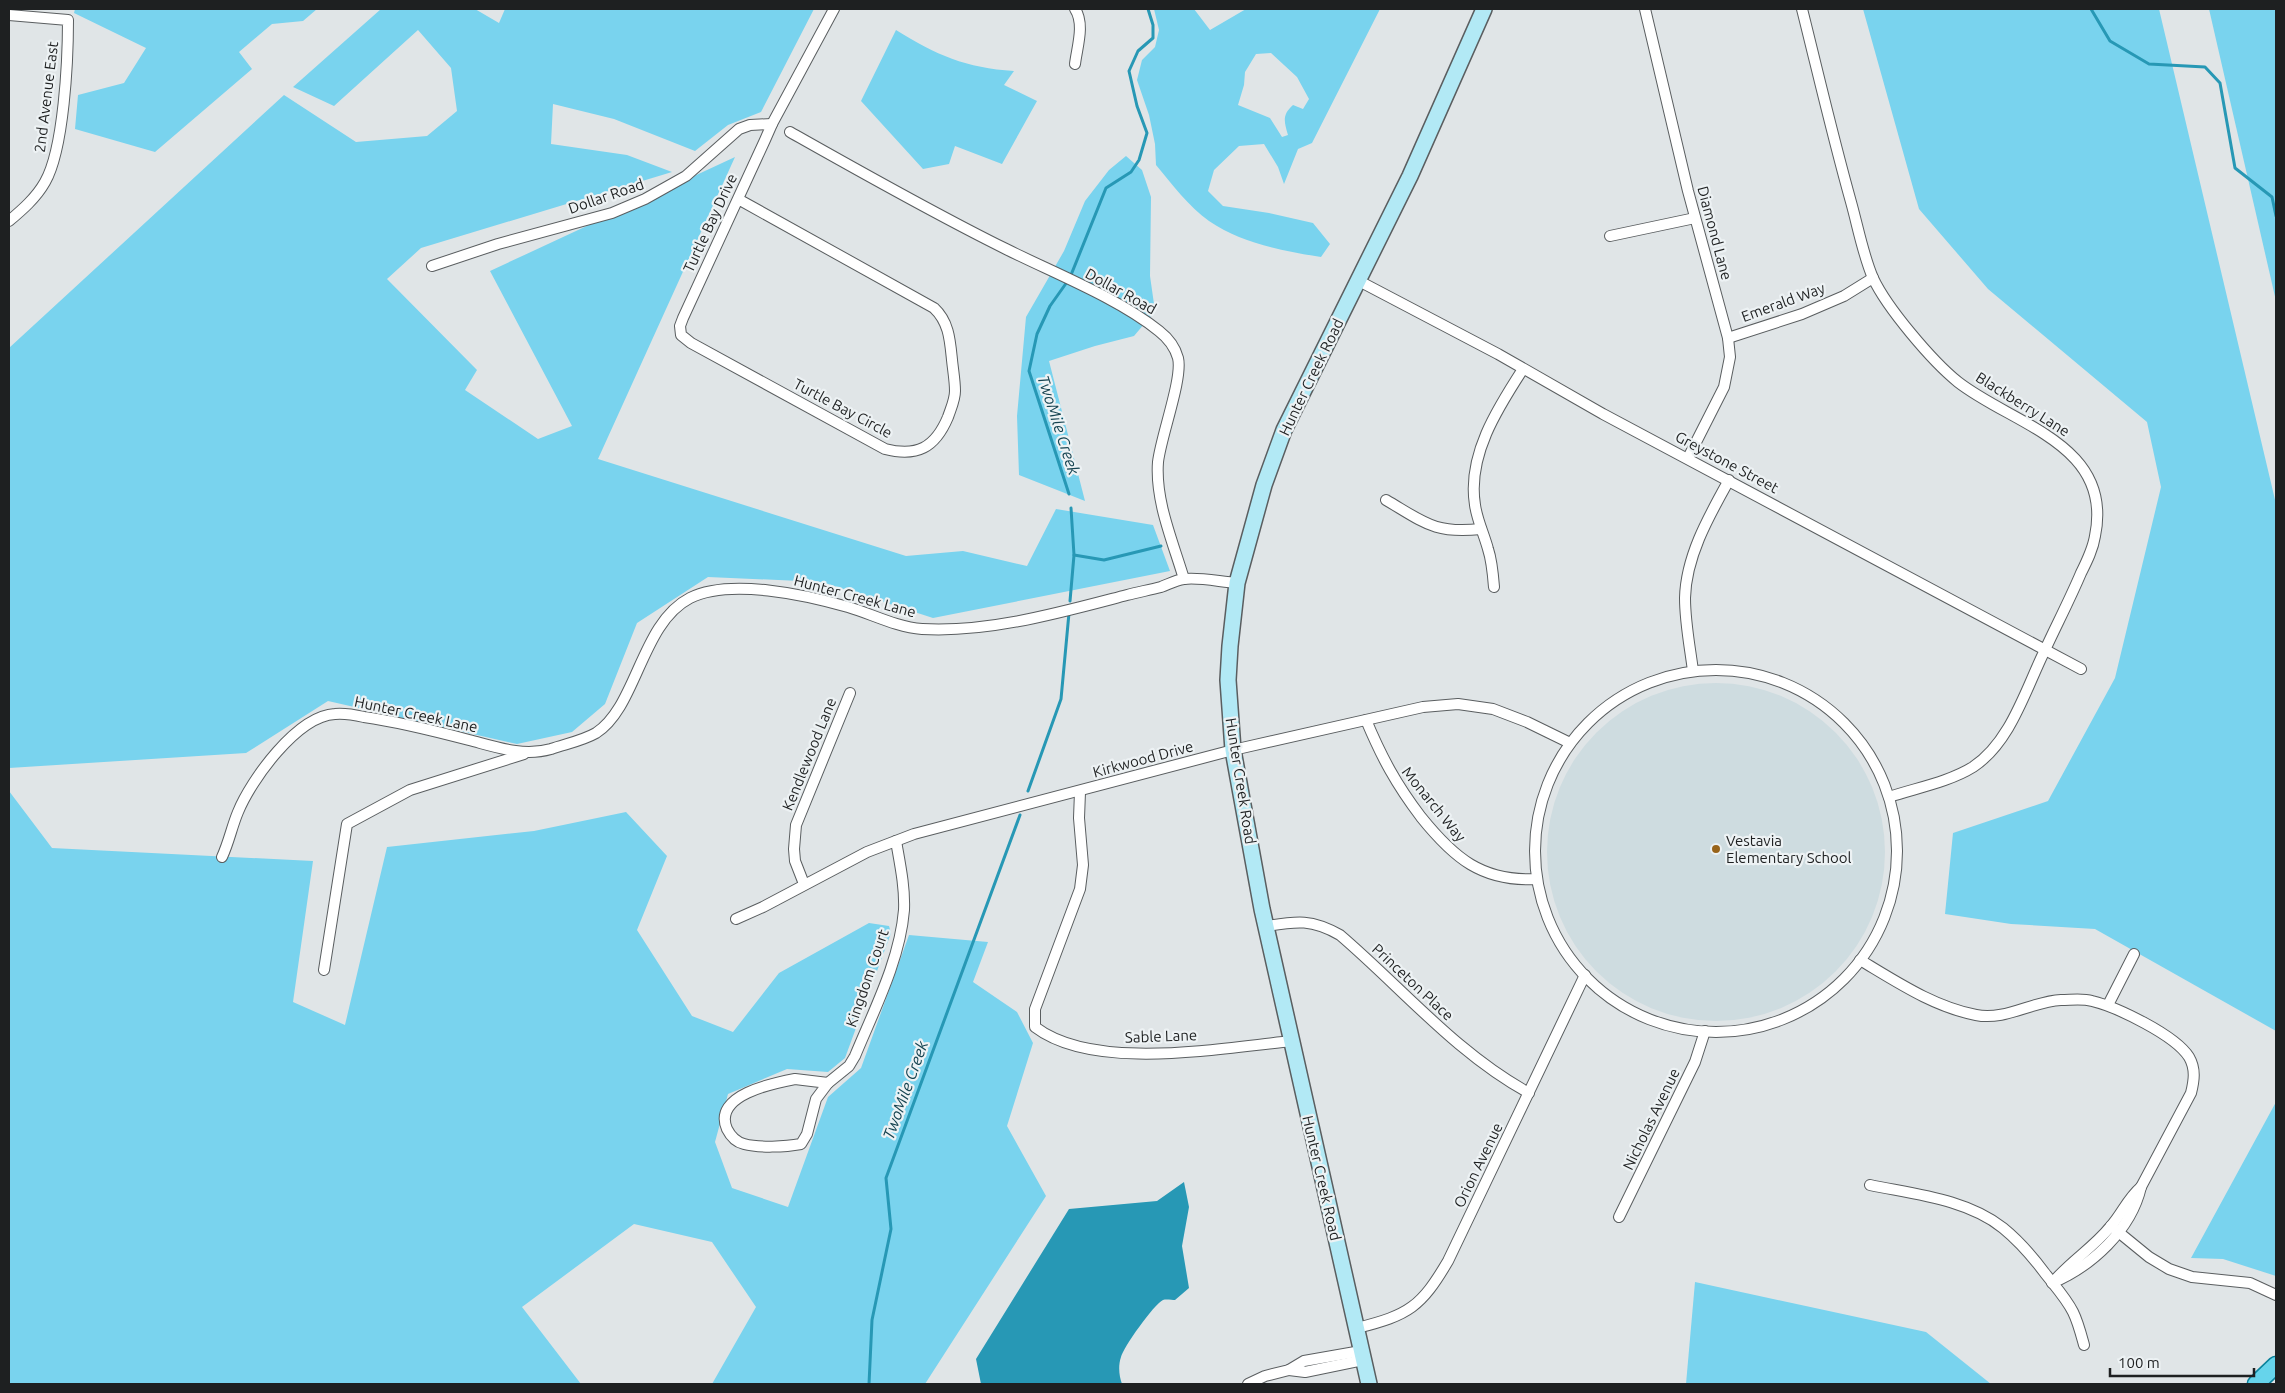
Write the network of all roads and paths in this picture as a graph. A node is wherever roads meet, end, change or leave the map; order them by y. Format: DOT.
graph roads {
  1 [pos="834,9"];
  2 [pos="1075,9"];
  3 [pos="1484,9"];
  4 [pos="1645,9"];
  5 [pos="1802,9"];
  6 [pos="9,15"];
  7 [pos="1075,64"];
  8 [pos="772,124"];
  9 [pos="790,132"];
  10 [pos="738,199"];
  11 [pos="1695,218"];
  12 [pos="9,222"];
  13 [pos="1610,236"];
  14 [pos="432,266"];
  15 [pos="1874,278"];
  16 [pos="1359,281"];
  17 [pos="682,335"];
  18 [pos="1728,338"];
  19 [pos="1523,370"];
  20 [pos="1688,458"];
  21 [pos="1729,480"];
  22 [pos="1386,500"];
  23 [pos="1481,529"];
  24 [pos="1184,579"];
  25 [pos="1237,583"];
  26 [pos="1494,587"];
  27 [pos="2044,651"];
  28 [pos="2082,669"];
  29 [pos="1693,672"];
  30 [pos="850,693"];
  31 [pos="1366,720"];
  32 [pos="1570,743"];
  33 [pos="1233,750"];
  34 [pos="530,752"];
  35 [pos="1080,792"];
  36 [pos="1889,797"];
  37 [pos="896,841"];
  38 [pos="222,857"];
  39 [pos="1537,879"];
  40 [pos="804,884"];
  41 [pos="736,919"];
  42 [pos="1267,926"];
  43 [pos="2134,954"];
  44 [pos="1860,960"];
  45 [pos="324,970"];
  46 [pos="1585,975"];
  47 [pos="2108,1006"];
  48 [pos="1705,1031"];
  49 [pos="1292,1041"];
  50 [pos="828,1083"];
  51 [pos="1529,1093"];
  52 [pos="1870,1185"];
  53 [pos="1619,1217"];
  54 [pos="2115,1230"];
  55 [pos="2052,1283"];
  56 [pos="2276,1295"];
  57 [pos="1357,1328"];
  58 [pos="2084,1345"];
  59 [pos="1362,1355"];
  60 [pos="2276,1365"];
  61 [pos="1248,1384"];
  62 [pos="1369,1384"];
  63 [pos="2256,1384"];
  1 -- 8 [label="street, Turtle Bay Drive"];
  2 -- 7 [label="street"];
  3 -- 16 [label="main road, Hunter Creek Road"];
  4 -- 11 [label="street, Diamond Lane"];
  5 -- 15 [label="street, Blackberry Lane"];
  6 -- 12 [label="street, 2nd Avenue East"];
  8 -- 10 [label="street, Turtle Bay Drive"];
  8 -- 14 [label="street, Dollar Road"];
  9 -- 24 [label="street, Dollar Road"];
  10 -- 17 [label="street, Turtle Bay Drive"];
  10 -- 17 [label="street, Turtle Bay Circle"];
  11 -- 13 [label="street"];
  11 -- 18 [label="street, Diamond Lane"];
  15 -- 18 [label="street, Emerald Way"];
  15 -- 27 [label="street, Blackberry Lane"];
  16 -- 19 [label="street, Greystone Street"];
  16 -- 25 [label="main road, Hunter Creek Road"];
  18 -- 20 [label="street, Diamond Lane"];
  19 -- 20 [label="street, Greystone Street"];
  19 -- 23 [label="street"];
  20 -- 21 [label="street, Greystone Street"];
  21 -- 27 [label="street, Greystone Street"];
  21 -- 29 [label="street"];
  22 -- 23 [label="street"];
  23 -- 26 [label="street"];
  24 -- 25 [label="street"];
  24 -- 34 [label="street, Hunter Creek Lane"];
  25 -- 33 [label="main road, Hunter Creek Road"];
  27 -- 28 [label="street, Greystone Street"];
  27 -- 36 [label="street, Blackberry Lane"];
  29 -- 32 [label="street"];
  29 -- 36 [label="street"];
  30 -- 40 [label="street, Kendlewood Lane"];
  31 -- 32 [label="street, Kirkwood Drive"];
  31 -- 33 [label="street, Kirkwood Drive"];
  31 -- 39 [label="street, Monarch Way"];
  32 -- 39 [label="street"];
  33 -- 35 [label="street, Kirkwood Drive"];
  33 -- 42 [label="main road, Hunter Creek Road"];
  34 -- 38 [label="street, Hunter Creek Lane"];
  34 -- 45 [label="street, Hunter Creek Lane"];
  35 -- 37 [label="street, Kirkwood Drive"];
  35 -- 49 [label="street, Sable Lane"];
  36 -- 44 [label="street"];
  37 -- 40 [label="street, Kirkwood Drive"];
  37 -- 50 [label="street, Kingdom Court"];
  39 -- 46 [label="street"];
  40 -- 41 [label="street, Kirkwood Drive"];
  42 -- 49 [label="main road, Hunter Creek Road"];
  42 -- 51 [label="street, Princeton Place"];
  43 -- 47 [label="street"];
  44 -- 47 [label="street"];
  44 -- 48 [label="street"];
  46 -- 48 [label="street"];
  46 -- 51 [label="street, Orion Avenue"];
  47 -- 54 [label="street"];
  48 -- 53 [label="street, Nicholas Avenue"];
  49 -- 57 [label="main road, Hunter Creek Road"];
  50 -- 50 [label="street, Kingdom Court"];
  51 -- 57 [label="street, Orion Avenue"];
  52 -- 55 [label="street"];
  54 -- 55 [label="street"];
  54 -- 56 [label="street"];
  55 -- 58 [label="street"];
  57 -- 59 [label="main road, Hunter Creek Road"];
  59 -- 61 [label="street"];
  59 -- 62 [label="main road, Hunter Creek Road"];
  60 -- 63 [label="main road"];
}
